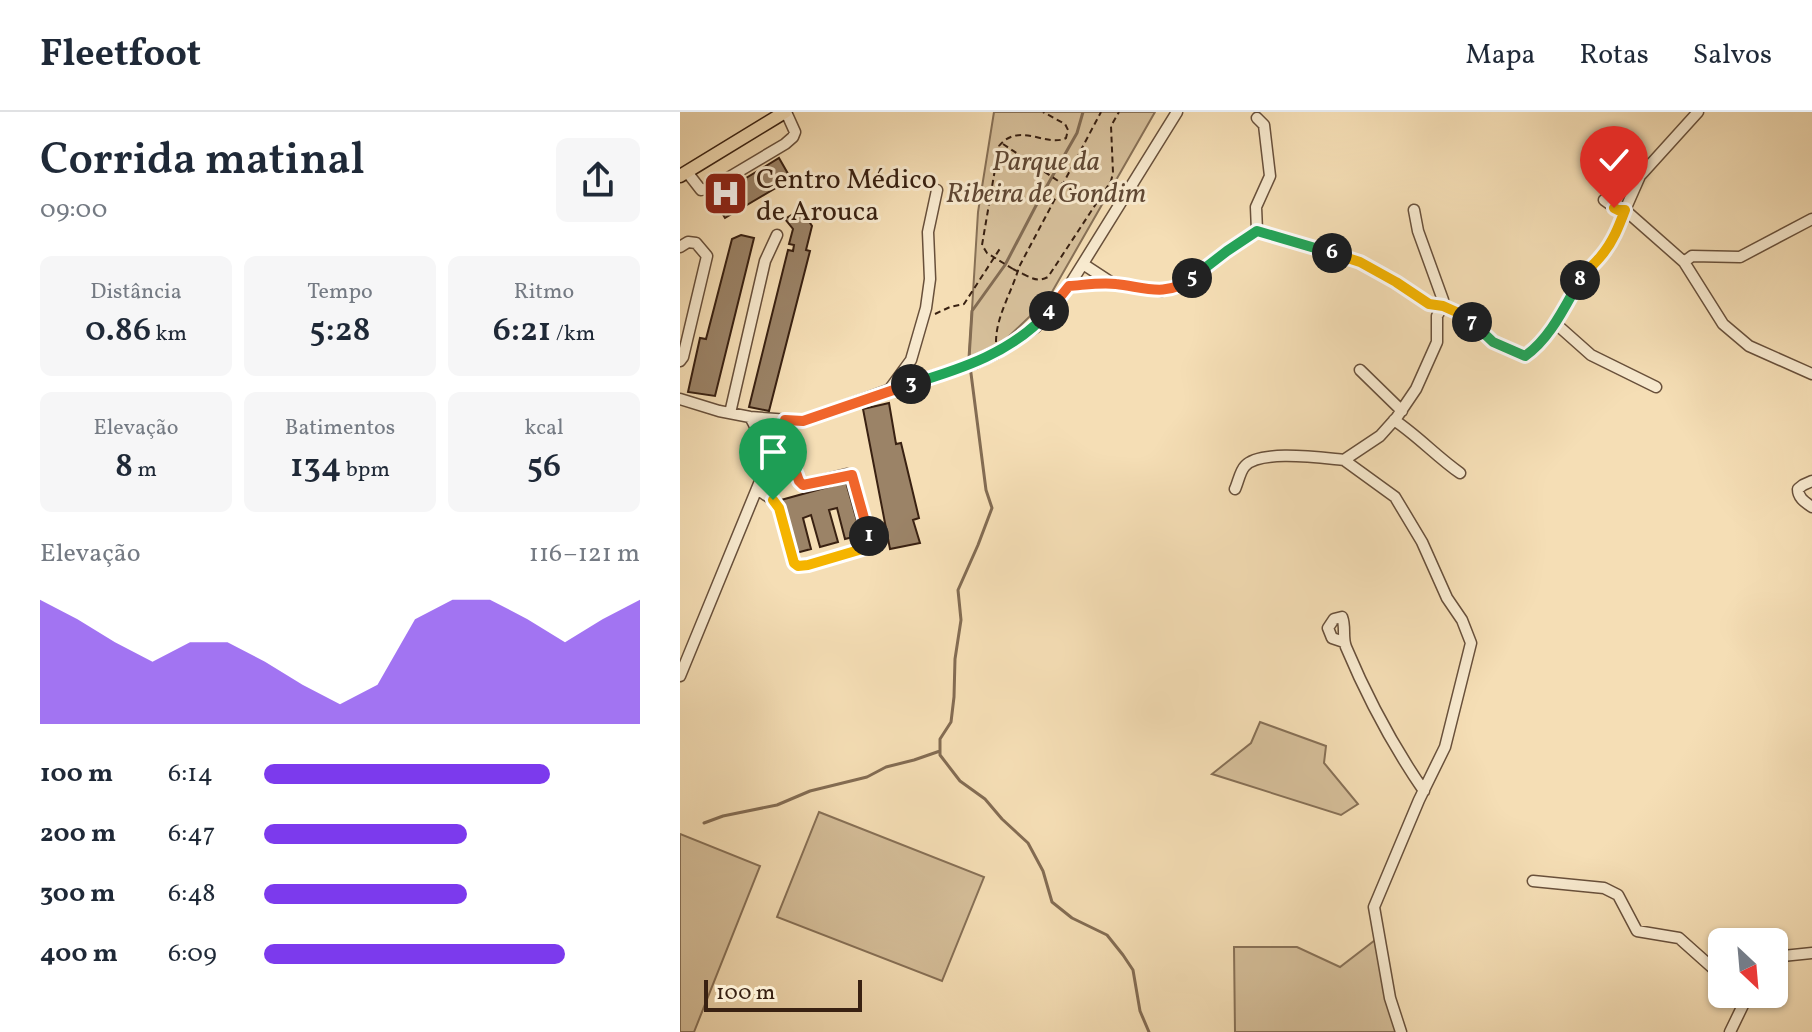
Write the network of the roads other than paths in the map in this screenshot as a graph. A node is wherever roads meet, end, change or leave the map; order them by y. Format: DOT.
graph roads {
  1 [pos="785,112"];
  2 [pos="1177,112"];
  3 [pos="1698,112"];
  4 [pos="1257,118"];
  5 [pos="683,174"];
  6 [pos="937,190"];
  7 [pos="1604,200"];
  8 [pos="1414,210"];
  9 [pos="1625,210"];
  10 [pos="1812,219"];
  11 [pos="1257,231"];
  12 [pos="777,235"];
  13 [pos="680,247"];
  14 [pos="1684,262"];
  15 [pos="1083,264"];
  16 [pos="1112,283"];
  17 [pos="1069,286"];
  18 [pos="1443,306"];
  19 [pos="1555,323"];
  20 [pos="680,361"];
  21 [pos="1360,370"];
  22 [pos="1812,374"];
  23 [pos="1656,387"];
  24 [pos="888,390"];
  25 [pos="680,399"];
  26 [pos="730,413"];
  27 [pos="1398,416"];
  28 [pos="750,417"];
  29 [pos="783,426"];
  30 [pos="1344,460"];
  31 [pos="764,473"];
  32 [pos="1460,473"];
  33 [pos="1812,481"];
  34 [pos="757,489"];
  35 [pos="1235,489"];
  36 [pos="1812,507"];
  37 [pos="1344,642"];
  38 [pos="680,676"];
  39 [pos="1424,791"];
  40 [pos="1533,881"];
  41 [pos="1812,953"];
  42 [pos="1788,956"];
  43 [pos="1708,964"];
  44 [pos="1742,1008"];
  45 [pos="1401,1032"];
  46 [pos="1730,1032"];
  1 -- 5 [label="main road"];
  1 -- 5 [label="street"];
  2 -- 15 [label="street"];
  3 -- 9 [label="street"];
  4 -- 11 [label="street"];
  6 -- 24 [label="street"];
  7 -- 9 [label="street"];
  8 -- 18 [label="street"];
  9 -- 14 [label="street"];
  9 -- 19 [label="street"];
  10 -- 14 [label="street"];
  11 -- 16 [label="street"];
  11 -- 18 [label="street"];
  12 -- 26 [label="street"];
  13 -- 20 [label="street"];
  14 -- 22 [label="street"];
  15 -- 16 [label="street"];
  15 -- 17 [label="street"];
  16 -- 17 [label="street"];
  17 -- 24 [label="street"];
  18 -- 19 [label="street"];
  18 -- 27 [label="street"];
  19 -- 23 [label="street"];
  21 -- 27 [label="street"];
  24 -- 29 [label="street"];
  25 -- 26 [label="street"];
  26 -- 28 [label="street"];
  27 -- 30 [label="street"];
  27 -- 32 [label="street"];
  28 -- 29 [label="street"];
  28 -- 31 [label="street"];
  29 -- 31 [label="street"];
  29 -- 34 [label="street"];
  30 -- 35 [label="street"];
  30 -- 39 [label="street"];
  31 -- 34 [label="street"];
  33 -- 36 [label="street"];
  34 -- 38 [label="street"];
  37 -- 39 [label="street"];
  39 -- 45 [label="street"];
  40 -- 43 [label="street"];
  41 -- 42 [label="street"];
  44 -- 46 [label="street"];
}
